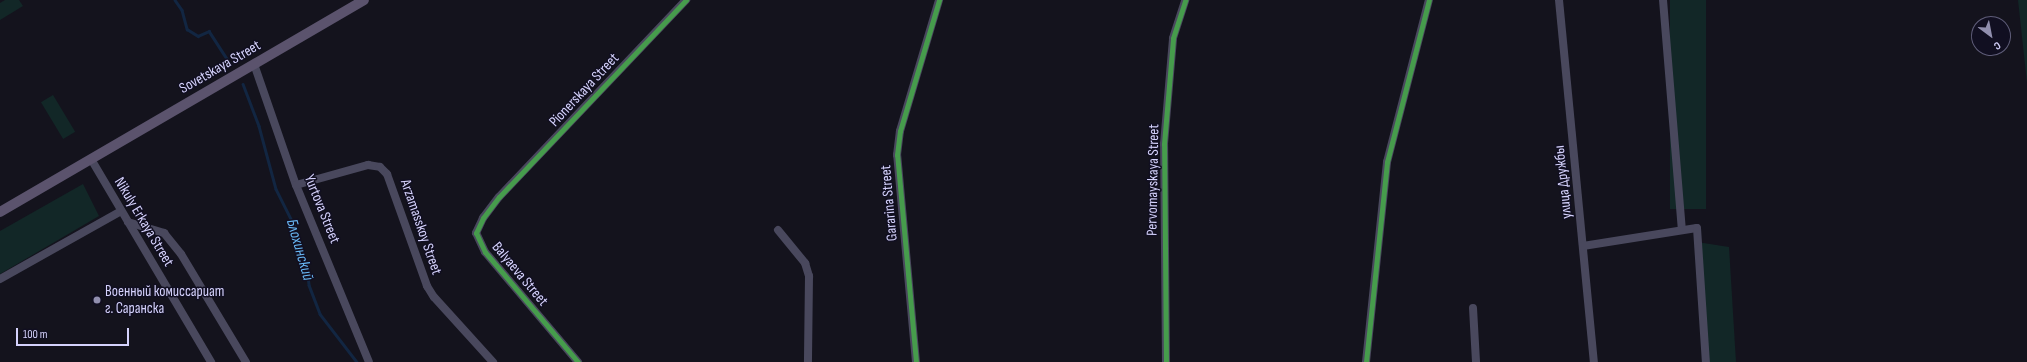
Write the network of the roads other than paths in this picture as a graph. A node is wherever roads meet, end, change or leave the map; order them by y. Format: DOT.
graph roads {
  1 [pos="364,0"];
  2 [pos="686,0"];
  3 [pos="940,0"];
  4 [pos="1185,0"];
  5 [pos="1429,0"];
  6 [pos="1559,0"];
  7 [pos="1663,0"];
  8 [pos="254,64"];
  9 [pos="91,159"];
  10 [pos="296,185"];
  11 [pos="499,197"];
  12 [pos="121,211"];
  13 [pos="0,212"];
  14 [pos="128,222"];
  15 [pos="1682,229"];
  16 [pos="778,230"];
  17 [pos="1583,246"];
  18 [pos="0,279"];
  19 [pos="1473,308"];
  20 [pos="211,362"];
  21 [pos="246,362"];
  22 [pos="370,362"];
  23 [pos="493,362"];
  24 [pos="578,362"];
  25 [pos="808,362"];
  26 [pos="916,362"];
  27 [pos="1166,362"];
  28 [pos="1366,362"];
  29 [pos="1476,362"];
  30 [pos="1594,362"];
  31 [pos="1706,362"];
  1 -- 8 [label="main road, Sovetskaya Street"];
  2 -- 11 [label="street, Pionerskaya Street"];
  3 -- 26 [label="street, Gararina Street"];
  4 -- 27 [label="street, Pervomayskaya Street"];
  5 -- 28 [label="street"];
  6 -- 17 [label="street, улица Дружбы"];
  7 -- 15 [label="street"];
  8 -- 9 [label="main road, Sovetskaya Street"];
  8 -- 10 [label="street, Yurtova Street"];
  9 -- 12 [label="street, Nikuly Erkaya Street"];
  9 -- 13 [label="main road, Sovetskaya Street"];
  10 -- 22 [label="street, Yurtova Street"];
  10 -- 23 [label="street, Arzamasskoy Street"];
  11 -- 24 [label="street, Balyaeva Street"];
  12 -- 14 [label="street, Nikuly Erkaya Street"];
  12 -- 18 [label="street"];
  14 -- 20 [label="street, Nikuly Erkaya Street"];
  14 -- 21 [label="street"];
  15 -- 17 [label="street"];
  15 -- 31 [label="street"];
  16 -- 25 [label="street"];
  17 -- 30 [label="street, улица Дружбы"];
  19 -- 29 [label="street"];
}
